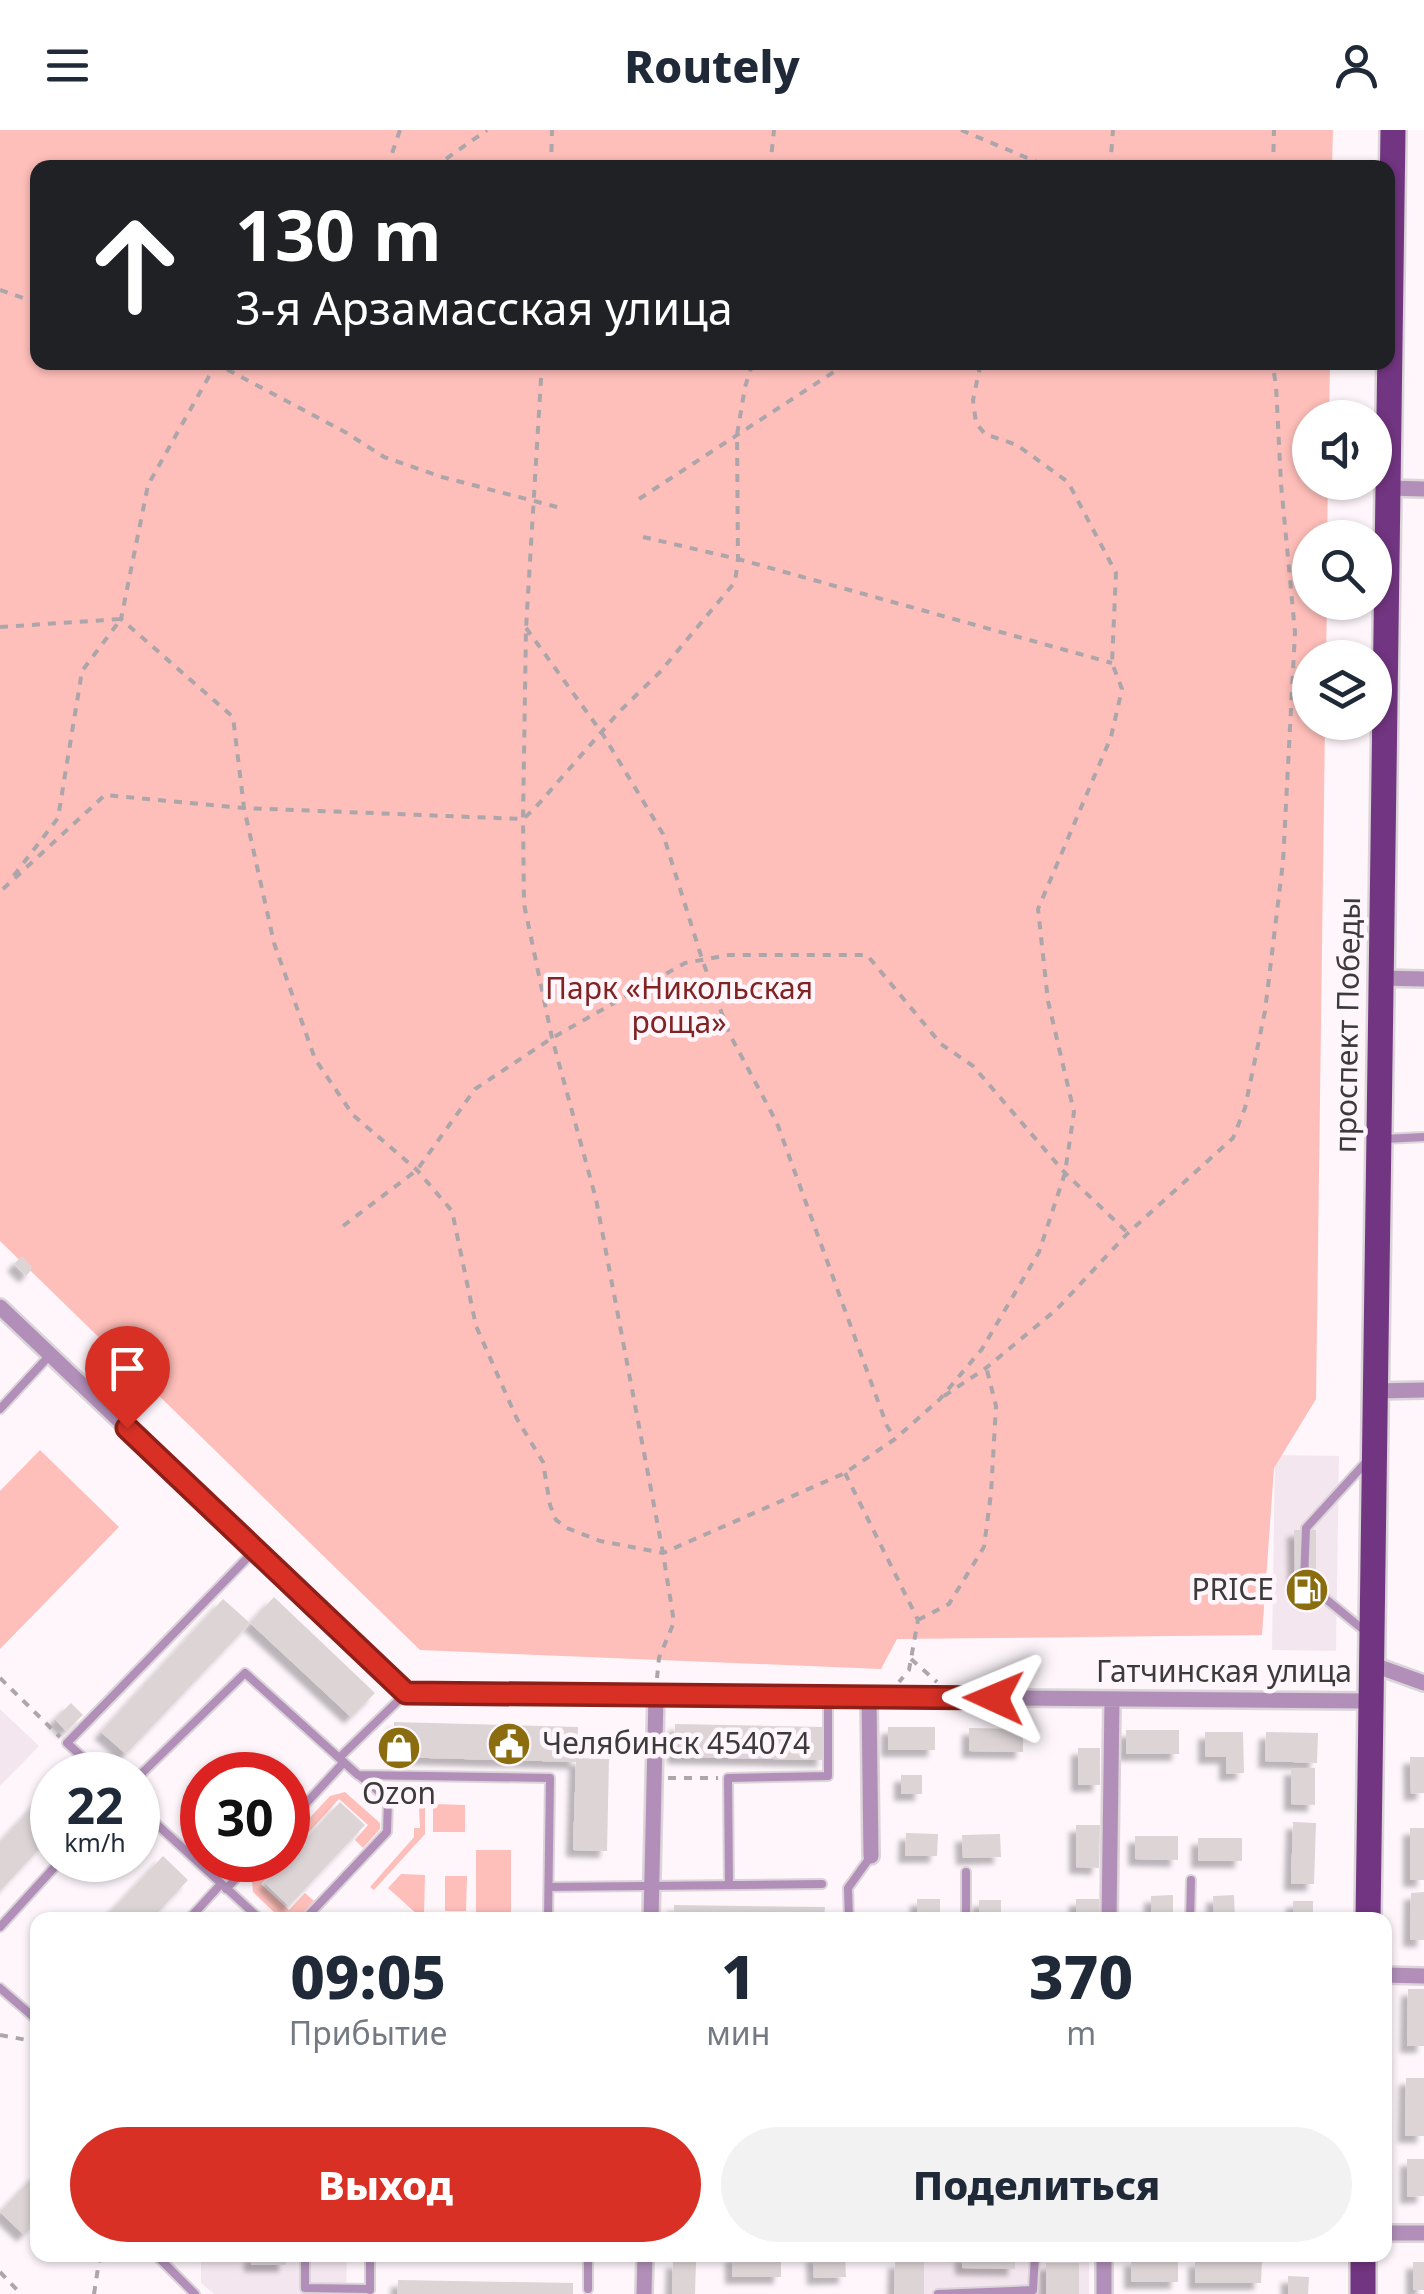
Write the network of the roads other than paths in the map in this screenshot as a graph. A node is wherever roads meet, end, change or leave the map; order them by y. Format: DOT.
graph roads {
  1 [pos="1393,130"];
  2 [pos="1393,160"];
  3 [pos="1390,370"];
  4 [pos="1389,400"];
  5 [pos="1392,488"];
  6 [pos="1424,489"];
  7 [pos="1388,500"];
  8 [pos="1381,978"];
  9 [pos="1424,980"];
  10 [pos="1424,1138"];
  11 [pos="1379,1139"];
  12 [pos="0,1307"];
  13 [pos="50,1355"];
  14 [pos="1424,1390"];
  15 [pos="1375,1391"];
  16 [pos="0,1409"];
  17 [pos="1374,1452"];
  18 [pos="255,1550"];
  19 [pos="1371,1636"];
  20 [pos="1371,1664"];
  21 [pos="1424,1683"];
  22 [pos="406,1693"];
  23 [pos="656,1695"];
  24 [pos="828,1697"];
  25 [pos="870,1697"];
  26 [pos="1112,1699"];
  27 [pos="1371,1701"];
  28 [pos="77,1752"];
  29 [pos="160,1756"];
  30 [pos="342,1760"];
  31 [pos="358,1775"];
  32 [pos="310,1797"];
  33 [pos="160,1827"];
  34 [pos="871,1856"];
  35 [pos="966,1872"];
  36 [pos="1191,1880"];
  37 [pos="40,1882"];
  38 [pos="228,1882"];
  39 [pos="822,1884"];
  40 [pos="729,1885"];
  41 [pos="224,1886"];
  42 [pos="652,1886"];
  43 [pos="549,1887"];
  44 [pos="196,1912"];
  45 [pos="252,1912"];
  46 [pos="311,1912"];
  47 [pos="548,1912"];
  48 [pos="651,1912"];
  49 [pos="848,1912"];
  50 [pos="966,1912"];
  51 [pos="1109,1912"];
  52 [pos="1190,1912"];
  53 [pos="1368,1912"];
  54 [pos="0,1927"];
  55 [pos="1392,1975"];
  56 [pos="1424,1976"];
  57 [pos="0,1988"];
  58 [pos="30,2014"];
  59 [pos="1392,2233"];
  60 [pos="1424,2233"];
  61 [pos="163,2262"];
  62 [pos="305,2262"];
  63 [pos="370,2262"];
  64 [pos="588,2262"];
  65 [pos="644,2262"];
  66 [pos="1035,2262"];
  67 [pos="1104,2262"];
  68 [pos="1364,2262"];
  69 [pos="588,2289"];
  70 [pos="370,2292"];
  71 [pos="1033,2292"];
  72 [pos="195,2294"];
  73 [pos="644,2294"];
  74 [pos="938,2294"];
  75 [pos="1104,2294"];
  76 [pos="1363,2294"];
  1 -- 2 [label="main road, проспект Победы"];
  3 -- 4 [label="main road, проспект Победы"];
  5 -- 6 [label="street"];
  7 -- 8 [label="main road, проспект Победы"];
  8 -- 9 [label="street"];
  8 -- 11 [label="main road, проспект Победы"];
  10 -- 11 [label="lane"];
  11 -- 15 [label="main road, проспект Победы"];
  12 -- 13 [label="street"];
  13 -- 16 [label="lane"];
  13 -- 18 [label="street"];
  14 -- 15 [label="street"];
  15 -- 17 [label="main road, проспект Победы"];
  17 -- 19 [label="main road, проспект Победы"];
  17 -- 19 [label="lane"];
  18 -- 22 [label="street"];
  18 -- 28 [label="lane"];
  19 -- 20 [label="main road, проспект Победы"];
  20 -- 21 [label="street, Гатчинская улица"];
  20 -- 27 [label="main road, проспект Победы"];
  22 -- 23 [label="street, Гатчинская улица"];
  22 -- 30 [label="lane"];
  23 -- 24 [label="street, Гатчинская улица"];
  23 -- 42 [label="street"];
  24 -- 25 [label="street, Гатчинская улица"];
  24 -- 40 [label="lane"];
  25 -- 26 [label="street, Гатчинская улица"];
  25 -- 34 [label="street"];
  26 -- 27 [label="street, Гатчинская улица"];
  26 -- 51 [label="street"];
  27 -- 53 [label="main road, проспект Победы"];
  29 -- 30 [label="lane"];
  30 -- 31 [label="lane"];
  30 -- 32 [label="lane"];
  31 -- 43 [label="lane"];
  31 -- 46 [label="lane"];
  33 -- 41 [label="lane"];
  34 -- 49 [label="lane"];
  35 -- 50 [label="lane"];
  36 -- 52 [label="lane"];
  37 -- 54 [label="lane"];
  38 -- 41 [label="lane"];
  39 -- 40 [label="lane"];
  40 -- 42 [label="lane"];
  41 -- 44 [label="lane"];
  41 -- 45 [label="lane"];
  42 -- 43 [label="lane"];
  42 -- 48 [label="street"];
  43 -- 47 [label="lane"];
  55 -- 56 [label="street"];
  57 -- 58 [label="lane"];
  59 -- 60 [label="street"];
  61 -- 72 [label="lane"];
  62 -- 70 [label="lane"];
  63 -- 70 [label="lane"];
  64 -- 69 [label="lane"];
  65 -- 73 [label="street"];
  66 -- 71 [label="lane"];
  67 -- 75 [label="street"];
  68 -- 76 [label="main road"];
  71 -- 74 [label="lane"];
}
